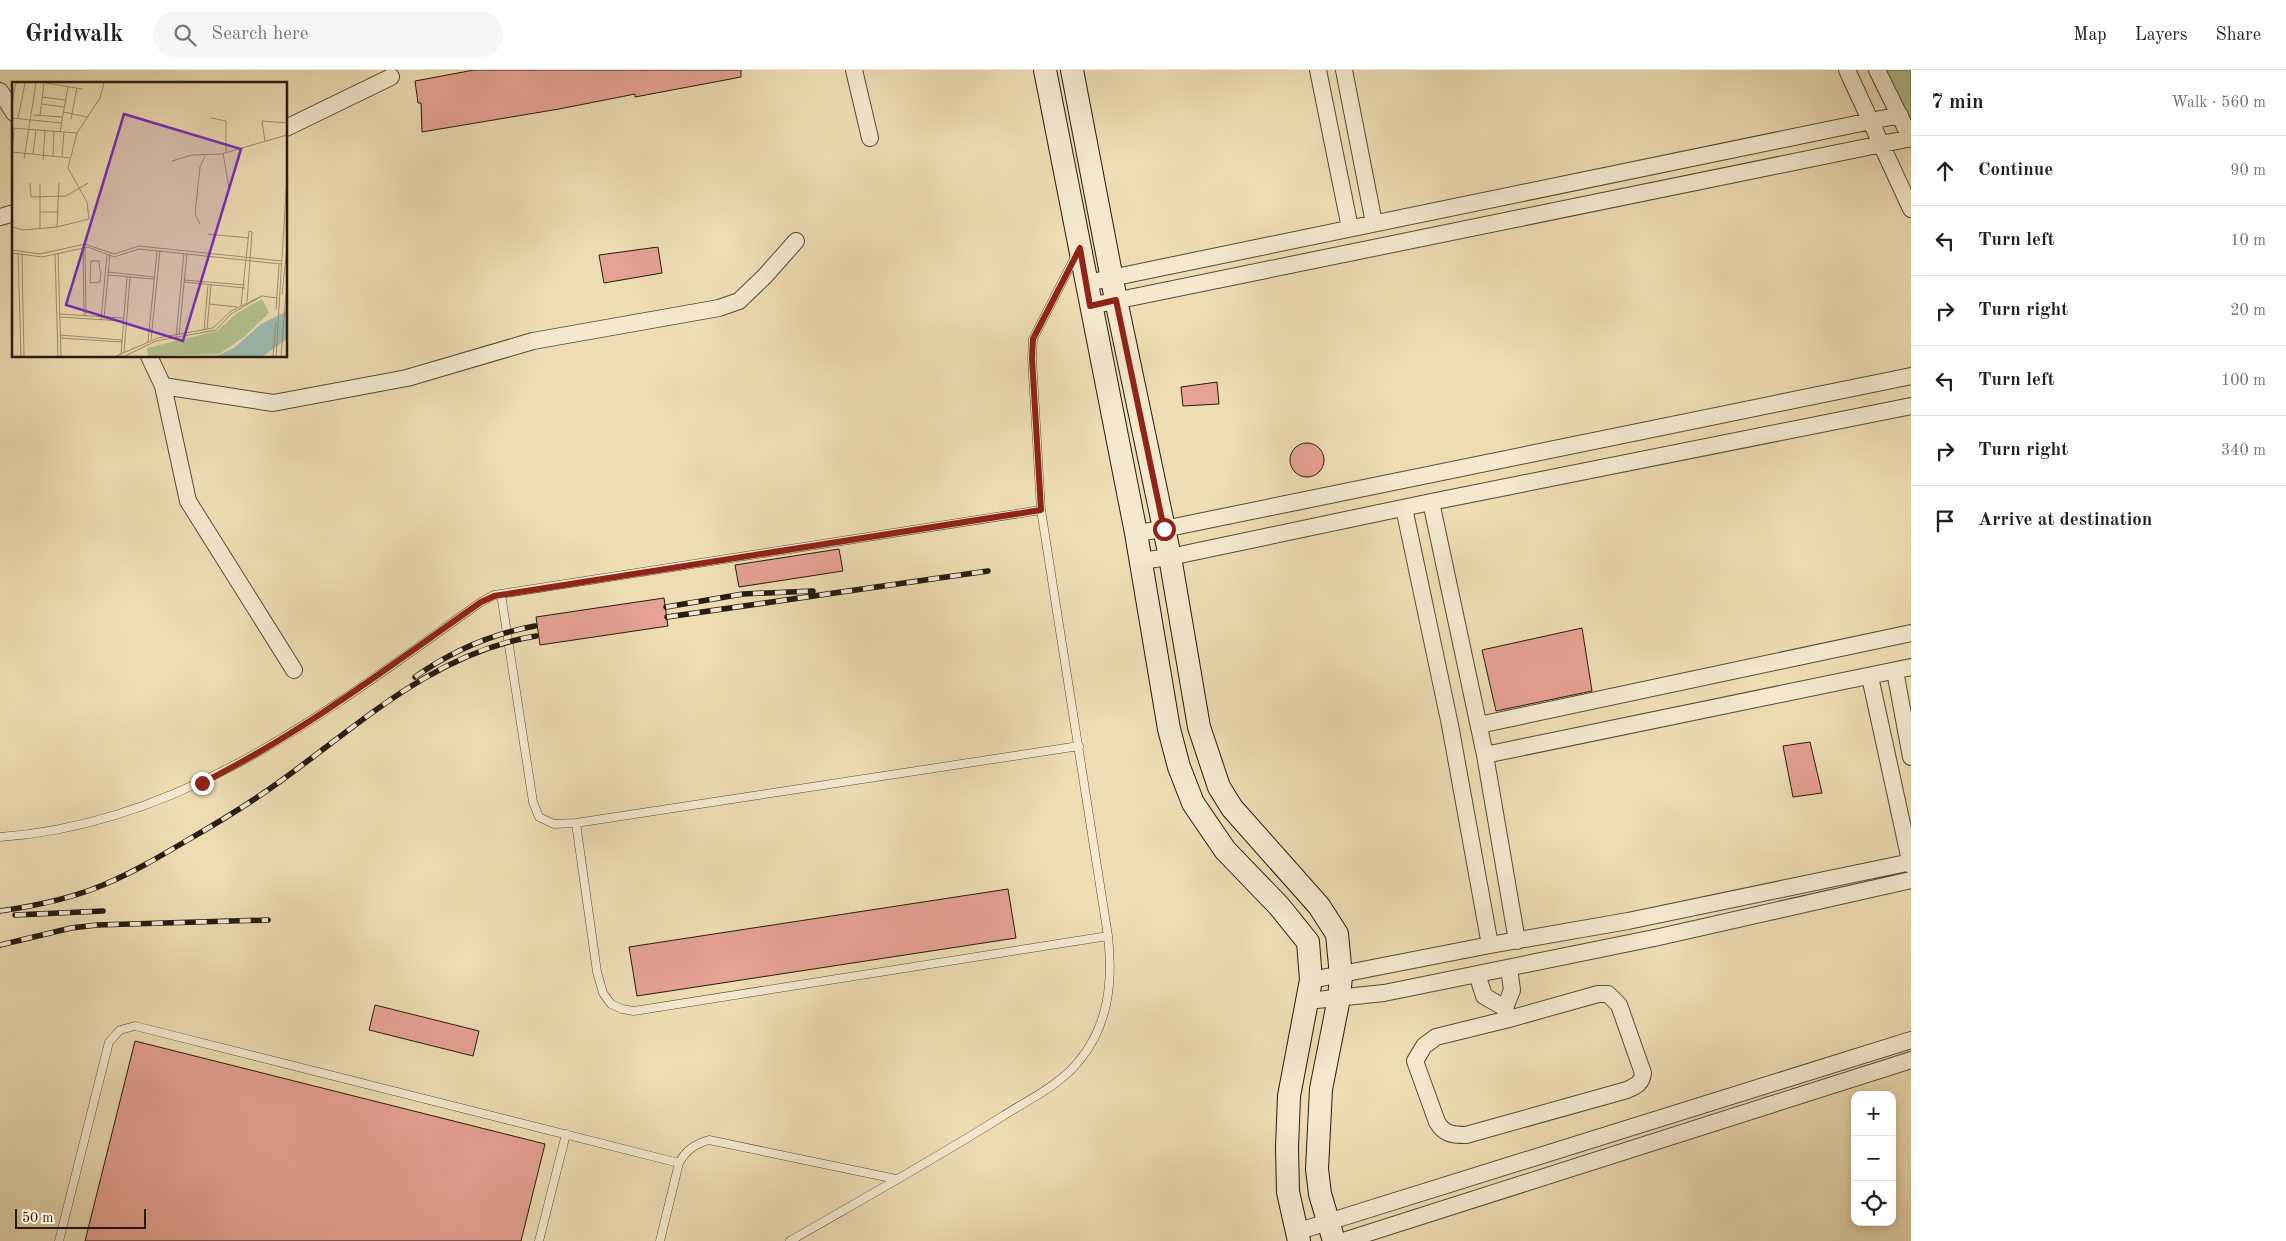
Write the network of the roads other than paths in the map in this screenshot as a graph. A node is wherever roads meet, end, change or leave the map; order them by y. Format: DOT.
graph roads {
  1 [pos="854,70"];
  2 [pos="1045,70"];
  3 [pos="1072,70"];
  4 [pos="1318,70"];
  5 [pos="1344,70"];
  6 [pos="1847,70"];
  7 [pos="1876,70"];
  8 [pos="391,77"];
  9 [pos="0,91"];
  10 [pos="12,110"];
  11 [pos="1900,115"];
  12 [pos="1870,122"];
  13 [pos="288,127"];
  14 [pos="870,138"];
  15 [pos="1911,139"];
  16 [pos="1882,143"];
  17 [pos="1911,209"];
  18 [pos="1374,223"];
  19 [pos="1350,228"];
  20 [pos="796,241"];
  21 [pos="1080,248"];
  22 [pos="1113,276"];
  23 [pos="1087,283"];
  24 [pos="1116,300"];
  25 [pos="1090,306"];
  26 [pos="150,358"];
  27 [pos="1911,376"];
  28 [pos="163,386"];
  29 [pos="1911,406"];
  30 [pos="1431,502"];
  31 [pos="1404,508"];
  32 [pos="1041,510"];
  33 [pos="1164,529"];
  34 [pos="1136,533"];
  35 [pos="1170,557"];
  36 [pos="1140,560"];
  37 [pos="501,594"];
  38 [pos="1911,633"];
  39 [pos="1903,669"];
  40 [pos="294,670"];
  41 [pos="1870,677"];
  42 [pos="1479,725"];
  43 [pos="1079,746"];
  44 [pos="1485,755"];
  45 [pos="1911,757"];
  46 [pos="576,823"];
  47 [pos="0,837"];
  48 [pos="1911,863"];
  49 [pos="1911,880"];
  50 [pos="1108,936"];
  51 [pos="1518,941"];
  52 [pos="1490,945"];
  53 [pos="1509,968"];
  54 [pos="1477,974"];
  55 [pos="1340,987"];
  56 [pos="1309,991"];
  57 [pos="1507,1014"];
  58 [pos="1911,1040"];
  59 [pos="1911,1060"];
  60 [pos="566,1134"];
  61 [pos="679,1163"];
  62 [pos="896,1179"];
  63 [pos="1331,1232"];
  64 [pos="1297,1237"];
  65 [pos="59,1241"];
  66 [pos="539,1241"];
  67 [pos="660,1241"];
  68 [pos="790,1241"];
  69 [pos="1343,1241"];
  1 -- 14 [label="street"];
  2 -- 21 [label="street"];
  3 -- 22 [label="street"];
  4 -- 19 [label="street"];
  5 -- 18 [label="street"];
  6 -- 12 [label="street"];
  7 -- 11 [label="street"];
  8 -- 13 [label="street"];
  9 -- 10 [label="street"];
  11 -- 12 [label="street"];
  11 -- 15 [label="street"];
  12 -- 16 [label="street"];
  12 -- 18 [label="street"];
  15 -- 16 [label="street"];
  16 -- 17 [label="street"];
  16 -- 24 [label="street"];
  18 -- 19 [label="street"];
  19 -- 22 [label="street"];
  20 -- 28 [label="street"];
  21 -- 23 [label="street"];
  21 -- 32 [label="lane"];
  22 -- 23 [label="street"];
  22 -- 24 [label="street"];
  23 -- 25 [label="street"];
  24 -- 25 [label="street"];
  24 -- 33 [label="street"];
  25 -- 34 [label="street"];
  26 -- 28 [label="street"];
  27 -- 33 [label="street"];
  28 -- 40 [label="street"];
  29 -- 30 [label="street"];
  30 -- 31 [label="street"];
  30 -- 42 [label="street"];
  31 -- 35 [label="street"];
  31 -- 52 [label="street"];
  32 -- 37 [label="lane"];
  32 -- 43 [label="lane"];
  33 -- 34 [label="street"];
  33 -- 35 [label="street"];
  34 -- 36 [label="street"];
  35 -- 36 [label="street"];
  35 -- 55 [label="street"];
  36 -- 56 [label="street"];
  37 -- 46 [label="lane"];
  37 -- 47 [label="lane"];
  38 -- 42 [label="street"];
  39 -- 41 [label="street"];
  39 -- 45 [label="street"];
  41 -- 44 [label="street"];
  41 -- 48 [label="street"];
  42 -- 44 [label="street"];
  43 -- 46 [label="lane"];
  43 -- 50 [label="lane"];
  44 -- 51 [label="street"];
  46 -- 50 [label="lane"];
  48 -- 51 [label="street"];
  49 -- 53 [label="street"];
  50 -- 62 [label="lane"];
  51 -- 52 [label="street"];
  52 -- 55 [label="street"];
  53 -- 54 [label="street"];
  53 -- 57 [label="street"];
  54 -- 55 [label="street"];
  54 -- 57 [label="street"];
  55 -- 56 [label="street"];
  55 -- 56 [label="street"];
  55 -- 63 [label="street"];
  56 -- 64 [label="street"];
  57 -- 57 [label="street"];
  58 -- 63 [label="street"];
  59 -- 69 [label="street"];
  60 -- 61 [label="lane"];
  60 -- 65 [label="lane"];
  60 -- 66 [label="lane"];
  61 -- 62 [label="lane"];
  61 -- 67 [label="lane"];
  62 -- 68 [label="lane"];
  63 -- 64 [label="street"];
}
